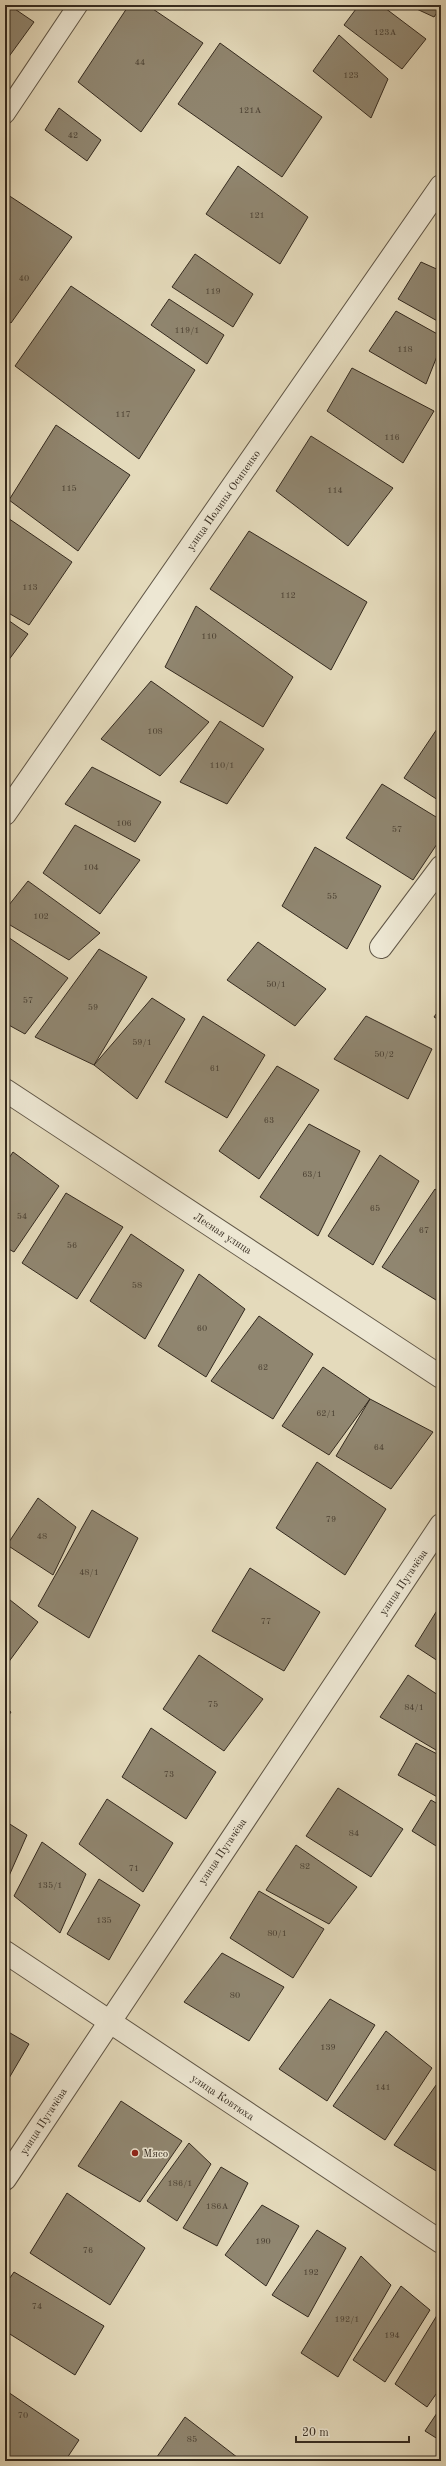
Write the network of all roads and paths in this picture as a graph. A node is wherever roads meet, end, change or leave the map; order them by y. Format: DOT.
graph roads {
  1 [pos="78,5"];
  2 [pos="5,114"];
  3 [pos="441,186"];
  4 [pos="5,814"];
  5 [pos="441,867"];
  6 [pos="381,947"];
  7 [pos="5,1090"];
  8 [pos="441,1377"];
  9 [pos="441,1525"];
  10 [pos="5,1952"];
  11 [pos="109,2020"];
  12 [pos="5,2179"];
  13 [pos="441,2242"];
  1 -- 2 [label="lane"];
  3 -- 4 [label="street, улица Полины Осипенко"];
  5 -- 6 [label="street"];
  7 -- 8 [label="street, Лесная улица"];
  9 -- 11 [label="street, улица Пугачёва"];
  10 -- 11 [label="street, улица Ковтюха"];
  11 -- 12 [label="street, улица Пугачёва"];
  11 -- 13 [label="street, улица Ковтюха"];
}
